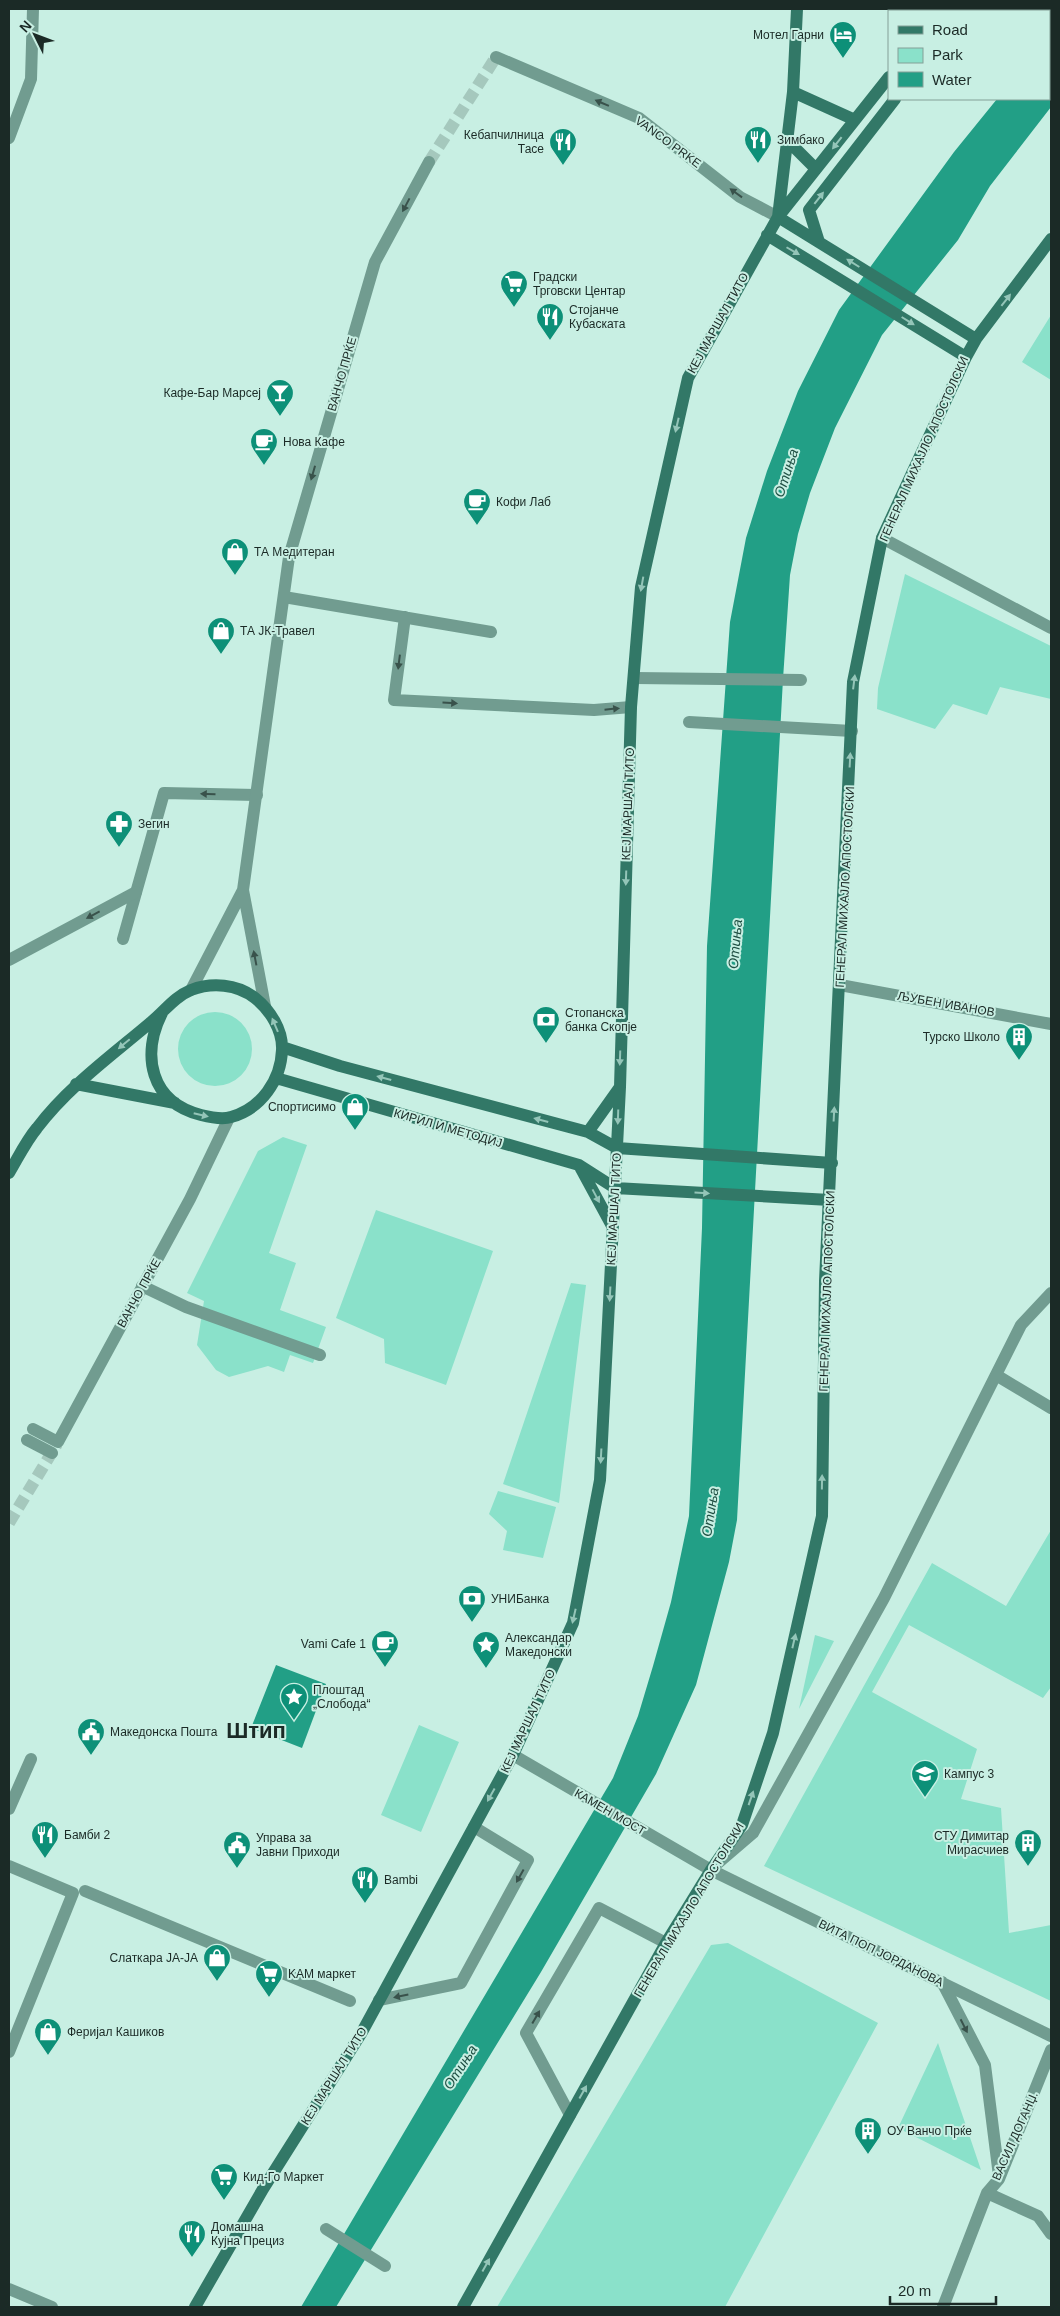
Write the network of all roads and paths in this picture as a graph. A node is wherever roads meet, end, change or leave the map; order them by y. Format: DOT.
graph roads {
  1 [pos="33,9"];
  2 [pos="797,9"];
  3 [pos="496,57"];
  4 [pos="888,78"];
  5 [pos="793,92"];
  6 [pos="894,100"];
  7 [pos="855,120"];
  8 [pos="9,138"];
  9 [pos="788,141"];
  10 [pos="429,162"];
  11 [pos="816,169"];
  12 [pos="778,217"];
  13 [pos="767,235"];
  14 [pos="1051,239"];
  15 [pos="819,242"];
  16 [pos="976,339"];
  17 [pos="966,357"];
  18 [pos="882,538"];
  19 [pos="284,597"];
  20 [pos="405,617"];
  21 [pos="1051,628"];
  22 [pos="491,632"];
  23 [pos="635,678"];
  24 [pos="800,680"];
  25 [pos="631,707"];
  26 [pos="689,722"];
  27 [pos="852,731"];
  28 [pos="257,795"];
  29 [pos="242,890"];
  30 [pos="136,892"];
  31 [pos="122,939"];
  32 [pos="9,960"];
  33 [pos="840,986"];
  34 [pos="191,990"];
  35 [pos="265,1006"];
  36 [pos="162,1013"];
  37 [pos="1051,1024"];
  38 [pos="282,1047"];
  39 [pos="276,1078"];
  40 [pos="76,1084"];
  41 [pos="620,1087"];
  42 [pos="175,1102"];
  43 [pos="229,1118"];
  44 [pos="588,1132"];
  45 [pos="617,1148"];
  46 [pos="832,1163"];
  47 [pos="579,1165"];
  48 [pos="9,1172"];
  49 [pos="615,1188"];
  50 [pos="830,1200"];
  51 [pos="612,1228"];
  52 [pos="142,1286"];
  53 [pos="1051,1293"];
  54 [pos="320,1355"];
  55 [pos="996,1376"];
  56 [pos="1051,1408"];
  57 [pos="52,1453"];
  58 [pos="513,1755"];
  59 [pos="31,1759"];
  60 [pos="9,1809"];
  61 [pos="474,1827"];
  62 [pos="678,1851"];
  63 [pos="9,1866"];
  64 [pos="711,1870"];
  65 [pos="79,1892"];
  66 [pos="666,1943"];
  67 [pos="942,1982"];
  68 [pos="379,2000"];
  69 [pos="350,2001"];
  70 [pos="1051,2036"];
  71 [pos="1051,2050"];
  72 [pos="9,2052"];
  73 [pos="570,2115"];
  74 [pos="999,2178"];
  75 [pos="987,2194"];
  76 [pos="326,2230"];
  77 [pos="1051,2234"];
  78 [pos="385,2266"];
  79 [pos="9,2289"];
  80 [pos="52,2307"];
  81 [pos="195,2307"];
  82 [pos="462,2307"];
  83 [pos="942,2307"];
  1 -- 8 [label="street"];
  2 -- 5 [label="street"];
  12 -- 3 [label="street, VANCO PRKE, one-way"];
  4 -- 7 [label="street, КЕЈ МАРШАЛ ТИТО"];
  5 -- 7 [label="street"];
  5 -- 9 [label="street"];
  15 -- 6 [label="street, one-way"];
  7 -- 11 [label="street, КЕЈ МАРШАЛ ТИТО, one-way"];
  9 -- 11 [label="street"];
  9 -- 12 [label="street"];
  10 -- 19 [label="street, ВАНЧО ПРЌЕ, one-way"];
  11 -- 12 [label="street, КЕЈ МАРШАЛ ТИТО"];
  12 -- 13 [label="street, КЕЈ МАРШАЛ ТИТО"];
  12 -- 15 [label="street"];
  13 -- 17 [label="street, one-way"];
  13 -- 23 [label="street, КЕЈ МАРШАЛ ТИТО, one-way"];
  16 -- 14 [label="street, ГЕНЕРАЛ МИХАЈЛО АПОСТОЛСКИ, one-way"];
  16 -- 15 [label="street, one-way"];
  16 -- 17 [label="street, ГЕНЕРАЛ МИХАЈЛО АПОСТОЛСКИ"];
  17 -- 18 [label="street, ГЕНЕРАЛ МИХАЈЛО АПОСТОЛСКИ"];
  18 -- 21 [label="street"];
  27 -- 18 [label="street, ГЕНЕРАЛ МИХАЈЛО АПОСТОЛСКИ, one-way"];
  19 -- 20 [label="street"];
  19 -- 28 [label="street, ВАНЧО ПРЌЕ"];
  20 -- 22 [label="street"];
  20 -- 25 [label="street, one-way"];
  23 -- 24 [label="street"];
  23 -- 25 [label="street, КЕЈ МАРШАЛ ТИТО"];
  25 -- 41 [label="street, КЕЈ МАРШАЛ ТИТО, one-way"];
  26 -- 27 [label="street"];
  33 -- 27 [label="street, ГЕНЕРАЛ МИХАЈЛО АПОСТОЛСКИ, one-way"];
  28 -- 29 [label="street, ВАНЧО ПРЌЕ"];
  28 -- 30 [label="street, one-way"];
  29 -- 34 [label="street"];
  35 -- 29 [label="street, one-way"];
  30 -- 31 [label="street"];
  30 -- 32 [label="street, one-way"];
  33 -- 37 [label="street, ЉУБЕН ИВАНОВ"];
  46 -- 33 [label="street, ГЕНЕРАЛ МИХАЈЛО АПОСТОЛСКИ, one-way"];
  34 -- 35 [label="street"];
  34 -- 36 [label="street"];
  38 -- 35 [label="street, one-way"];
  36 -- 40 [label="street, one-way"];
  36 -- 42 [label="street"];
  38 -- 39 [label="street"];
  44 -- 38 [label="street, one-way"];
  39 -- 43 [label="street"];
  39 -- 47 [label="street, КИРИЛ И МЕТОДИЈ"];
  40 -- 42 [label="street"];
  40 -- 48 [label="street"];
  41 -- 44 [label="street"];
  41 -- 45 [label="street, КЕЈ МАРШАЛ ТИТО, one-way"];
  42 -- 43 [label="street, one-way"];
  43 -- 52 [label="street, ВАНЧО ПРЌЕ"];
  44 -- 45 [label="street"];
  45 -- 46 [label="street"];
  45 -- 49 [label="street, КЕЈ МАРШАЛ ТИТО"];
  46 -- 50 [label="street, ГЕНЕРАЛ МИХАЈЛО АПОСТОЛСКИ"];
  47 -- 49 [label="street, КИРИЛ И МЕТОДИЈ"];
  47 -- 51 [label="street, one-way"];
  49 -- 50 [label="street, one-way"];
  49 -- 51 [label="street, КЕЈ МАРШАЛ ТИТО"];
  64 -- 50 [label="street, ГЕНЕРАЛ МИХАЈЛО АПОСТОЛСКИ, one-way"];
  51 -- 58 [label="street, КЕЈ МАРШАЛ ТИТО, one-way"];
  52 -- 54 [label="street"];
  52 -- 57 [label="street, ВАНЧО ПРЌЕ"];
  53 -- 55 [label="street"];
  55 -- 56 [label="street"];
  55 -- 64 [label="street"];
  58 -- 61 [label="street, КЕЈ МАРШАЛ ТИТО, one-way"];
  58 -- 62 [label="street, КАМЕН МОСТ"];
  59 -- 60 [label="street"];
  61 -- 68 [label="street, КЕЈ МАРШАЛ ТИТО"];
  61 -- 68 [label="street, one-way"];
  62 -- 64 [label="street, ВИТА ПОП ЈОРДАНОВА"];
  63 -- 65 [label="street"];
  64 -- 66 [label="street, ГЕНЕРАЛ МИХАЈЛО АПОСТОЛСКИ"];
  64 -- 67 [label="street, ВИТА ПОП ЈОРДАНОВА"];
  65 -- 69 [label="street"];
  65 -- 72 [label="street"];
  73 -- 66 [label="street, ГЕНЕРАЛ МИХАЈЛО АПОСТОЛСКИ, one-way"];
  73 -- 66 [label="street, one-way"];
  67 -- 70 [label="street, ВИТА ПОП ЈОРДАНОВА"];
  67 -- 74 [label="street, one-way"];
  68 -- 81 [label="street, КЕЈ МАРШАЛ ТИТО"];
  71 -- 74 [label="street, ВАСИЛ ДОГАНЏ."];
  82 -- 73 [label="street, ГЕНЕРАЛ МИХАЈЛО АПОСТОЛСКИ, one-way"];
  74 -- 75 [label="street, ВАСИЛ ДОГАНЏ."];
  75 -- 77 [label="street"];
  75 -- 83 [label="street, ВАСИЛ ДОГАНЏ."];
  76 -- 78 [label="street"];
  79 -- 80 [label="street"];
}
